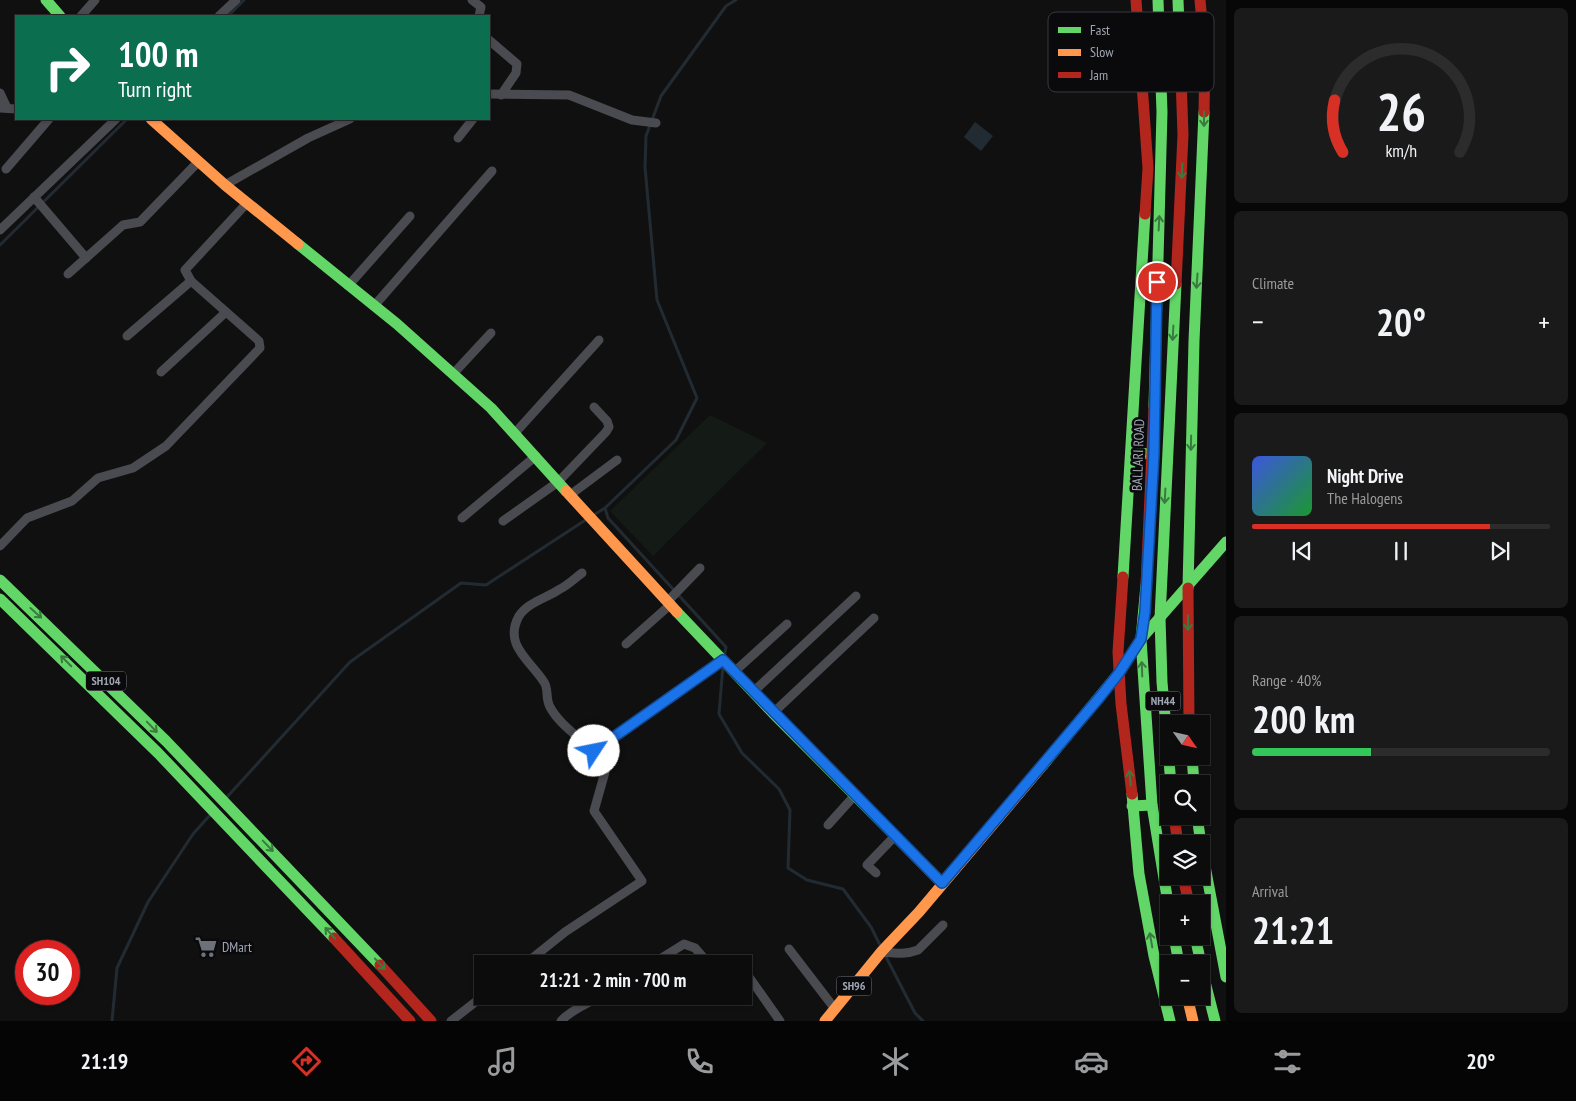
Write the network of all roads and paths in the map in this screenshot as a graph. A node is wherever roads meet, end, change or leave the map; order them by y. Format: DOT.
graph roads {
  1 [pos="46,0"];
  2 [pos="95,0"];
  3 [pos="236,0"];
  4 [pos="472,0"];
  5 [pos="59,15"];
  6 [pos="82,15"];
  7 [pos="221,15"];
  8 [pos="479,15"];
  9 [pos="490,41"];
  10 [pos="1143,92"];
  11 [pos="1162,92"];
  12 [pos="1181,92"];
  13 [pos="1205,92"];
  14 [pos="0,93"];
  15 [pos="493,96"];
  16 [pos="8,108"];
  17 [pos="48,120"];
  18 [pos="115,120"];
  19 [pos="151,120"];
  20 [pos="348,120"];
  21 [pos="472,120"];
  22 [pos="656,123"];
  23 [pos="458,138"];
  24 [pos="198,162"];
  25 [pos="6,169"];
  26 [pos="492,171"];
  27 [pos="225,185"];
  28 [pos="34,197"];
  29 [pos="247,202"];
  30 [pos="410,216"];
  31 [pos="0,230"];
  32 [pos="86,258"];
  33 [pos="68,274"];
  34 [pos="191,281"];
  35 [pos="348,286"];
  36 [pos="374,306"];
  37 [pos="226,312"];
  38 [pos="491,333"];
  39 [pos="127,336"];
  40 [pos="599,340"];
  41 [pos="161,372"];
  42 [pos="453,374"];
  43 [pos="594,408"];
  44 [pos="515,433"];
  45 [pos="1132,453"];
  46 [pos="1154,454"];
  47 [pos="536,456"];
  48 [pos="617,460"];
  49 [pos="558,482"];
  50 [pos="570,495"];
  51 [pos="462,518"];
  52 [pos="503,521"];
  53 [pos="1226,542"];
  54 [pos="0,546"];
  55 [pos="700,568"];
  56 [pos="582,573"];
  57 [pos="0,580"];
  58 [pos="1188,587"];
  59 [pos="856,596"];
  60 [pos="0,599"];
  61 [pos="669,602"];
  62 [pos="874,618"];
  63 [pos="1160,618"];
  64 [pos="787,624"];
  65 [pos="1141,639"];
  66 [pos="626,644"];
  67 [pos="728,665"];
  68 [pos="1119,673"];
  69 [pos="753,692"];
  70 [pos="773,713"];
  71 [pos="1189,715"];
  72 [pos="605,772"];
  73 [pos="1169,775"];
  74 [pos="855,795"];
  75 [pos="1152,805"];
  76 [pos="1132,806"];
  77 [pos="828,825"];
  78 [pos="895,836"];
  79 [pos="876,874"];
  80 [pos="942,883"];
  81 [pos="1209,885"];
  82 [pos="1167,895"];
  83 [pos="943,925"];
  84 [pos="789,950"];
  85 [pos="883,950"];
  86 [pos="537,955"];
  87 [pos="666,955"];
  88 [pos="701,955"];
  89 [pos="1226,977"];
  90 [pos="752,981"];
  91 [pos="1210,1001"];
  92 [pos="474,1003"];
  93 [pos="584,1005"];
  94 [pos="1189,1005"];
  95 [pos="835,1009"];
  96 [pos="410,1021"];
  97 [pos="431,1021"];
  98 [pos="451,1021"];
  99 [pos="561,1021"];
  100 [pos="780,1021"];
  101 [pos="825,1021"];
  102 [pos="1170,1021"];
  103 [pos="1193,1021"];
  104 [pos="1215,1021"];
  1 -- 5 [label="main road"];
  2 -- 6 [label="street"];
  3 -- 7 [label="street"];
  4 -- 8 [label="street"];
  9 -- 15 [label="street"];
  10 -- 45 [label="main road"];
  46 -- 11 [label="main road, BALLARI ROAD / NH44, one-way"];
  12 -- 63 [label="main road, BALLARI ROAD / NH44, one-way"];
  13 -- 58 [label="main road, one-way"];
  14 -- 16 [label="street"];
  15 -- 22 [label="street"];
  17 -- 25 [label="street"];
  18 -- 28 [label="street"];
  19 -- 24 [label="main road"];
  20 -- 27 [label="street"];
  21 -- 23 [label="street"];
  24 -- 27 [label="main road"];
  24 -- 32 [label="street"];
  26 -- 36 [label="street"];
  27 -- 29 [label="main road"];
  28 -- 31 [label="street"];
  28 -- 32 [label="street"];
  29 -- 34 [label="street"];
  29 -- 35 [label="main road"];
  30 -- 35 [label="street"];
  32 -- 33 [label="street"];
  34 -- 37 [label="street"];
  34 -- 39 [label="street"];
  35 -- 36 [label="main road"];
  36 -- 42 [label="main road"];
  37 -- 41 [label="street"];
  37 -- 54 [label="street"];
  38 -- 42 [label="street"];
  40 -- 44 [label="street"];
  42 -- 44 [label="main road"];
  43 -- 49 [label="street"];
  44 -- 47 [label="main road"];
  45 -- 46 [label="main road"];
  45 -- 68 [label="main road"];
  46 -- 65 [label="main road, BALLARI ROAD / NH44"];
  47 -- 49 [label="main road"];
  47 -- 51 [label="street"];
  48 -- 50 [label="street"];
  49 -- 50 [label="main road"];
  49 -- 52 [label="street"];
  50 -- 61 [label="main road"];
  53 -- 58 [label="main road"];
  55 -- 61 [label="street"];
  56 -- 67 [label="street"];
  57 -- 97 [label="main road, SH104, one-way"];
  58 -- 63 [label="main road"];
  58 -- 71 [label="main road, one-way"];
  59 -- 69 [label="street"];
  96 -- 60 [label="main road, SH104, one-way"];
  61 -- 66 [label="street"];
  61 -- 67 [label="main road"];
  62 -- 70 [label="street"];
  63 -- 65 [label="main road"];
  63 -- 73 [label="main road, BALLARI ROAD / NH44"];
  64 -- 67 [label="street"];
  65 -- 68 [label="main road, SH96"];
  75 -- 65 [label="main road, BALLARI ROAD / NH44, one-way"];
  67 -- 69 [label="main road"];
  76 -- 68 [label="main road, one-way"];
  68 -- 80 [label="main road, SH96"];
  69 -- 70 [label="main road"];
  70 -- 74 [label="main road"];
  72 -- 86 [label="street"];
  74 -- 77 [label="street"];
  74 -- 78 [label="main road"];
  75 -- 76 [label="main road"];
  75 -- 82 [label="main road, BALLARI ROAD / NH44"];
  102 -- 76 [label="main road, one-way"];
  78 -- 79 [label="street"];
  78 -- 80 [label="main road"];
  80 -- 85 [label="main road, SH96"];
  81 -- 89 [label="main road"];
  83 -- 85 [label="street"];
  84 -- 95 [label="street"];
  85 -- 95 [label="main road, SH96"];
  87 -- 88 [label="street"];
  90 -- 100 [label="street"];
  91 -- 104 [label="main road"];
  92 -- 98 [label="street"];
  93 -- 99 [label="street"];
  94 -- 103 [label="main road"];
  95 -- 101 [label="main road, SH96"];
}
